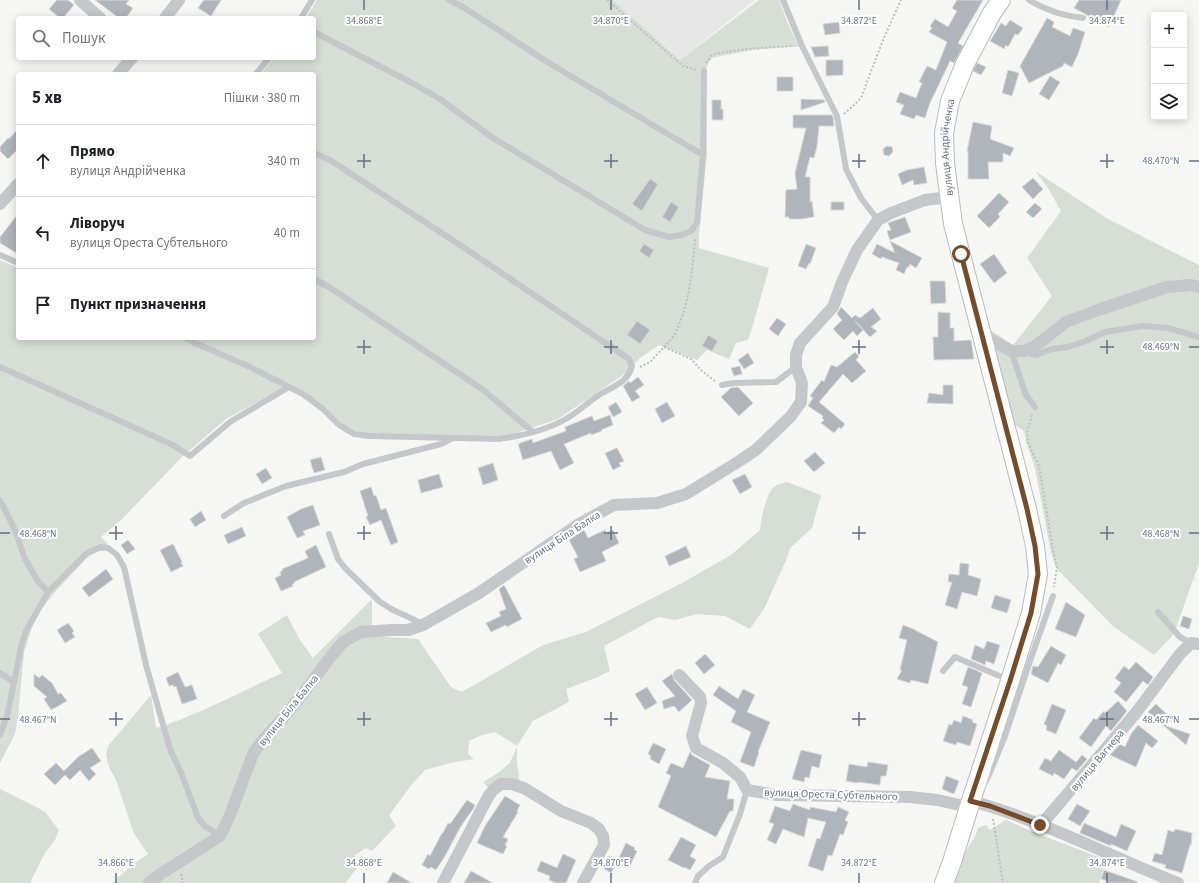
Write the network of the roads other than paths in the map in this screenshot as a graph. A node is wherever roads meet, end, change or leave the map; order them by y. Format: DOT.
graph roads {
  1 [pos="80,0"];
  2 [pos="179,0"];
  3 [pos="312,0"];
  4 [pos="449,0"];
  5 [pos="783,0"];
  6 [pos="1001,0"];
  7 [pos="1029,0"];
  8 [pos="98,16"];
  9 [pos="167,16"];
  10 [pos="302,16"];
  11 [pos="1084,18"];
  12 [pos="316,33"];
  13 [pos="130,60"];
  14 [pos="267,60"];
  15 [pos="704,71"];
  16 [pos="120,72"];
  17 [pos="258,72"];
  18 [pos="316,154"];
  19 [pos="703,155"];
  20 [pos="16,186"];
  21 [pos="949,197"];
  22 [pos="0,204"];
  23 [pos="878,220"];
  24 [pos="0,255"];
  25 [pos="16,262"];
  26 [pos="316,280"];
  27 [pos="1199,287"];
  28 [pos="983,335"];
  29 [pos="1199,337"];
  30 [pos="190,340"];
  31 [pos="1011,351"];
  32 [pos="1024,351"];
  33 [pos="0,367"];
  34 [pos="796,367"];
  35 [pos="722,385"];
  36 [pos="289,387"];
  37 [pos="1035,407"];
  38 [pos="532,431"];
  39 [pos="452,438"];
  40 [pos="0,500"];
  41 [pos="224,516"];
  42 [pos="328,534"];
  43 [pos="48,592"];
  44 [pos="1052,596"];
  45 [pos="1158,612"];
  46 [pos="423,625"];
  47 [pos="1195,643"];
  48 [pos="943,670"];
  49 [pos="0,673"];
  50 [pos="679,675"];
  51 [pos="1010,681"];
  52 [pos="14,682"];
  53 [pos="0,735"];
  54 [pos="747,790"];
  55 [pos="971,800"];
  56 [pos="1040,825"];
  57 [pos="220,836"];
  58 [pos="149,883"];
  59 [pos="443,883"];
  60 [pos="583,883"];
  61 [pos="695,883"];
  62 [pos="944,883"];
  63 [pos="1178,883"];
  1 -- 8 [label="street"];
  2 -- 9 [label="street"];
  3 -- 10 [label="lane"];
  4 -- 19 [label="lane"];
  5 -- 23 [label="lane"];
  6 -- 21 [label="street, вулиця Андрійченка"];
  7 -- 11 [label="lane"];
  12 -- 19 [label="lane"];
  13 -- 16 [label="street"];
  14 -- 17 [label="lane"];
  15 -- 19 [label="lane"];
  18 -- 38 [label="lane"];
  20 -- 22 [label="street"];
  21 -- 23 [label="street, вулиця Біла Балка"];
  21 -- 28 [label="street, вулиця Андрійченка"];
  23 -- 34 [label="street, вулиця Біла Балка"];
  24 -- 25 [label="lane"];
  26 -- 38 [label="lane"];
  27 -- 32 [label="street"];
  28 -- 31 [label="street"];
  28 -- 51 [label="street, вулиця Андрійченка"];
  29 -- 32 [label="lane"];
  30 -- 36 [label="lane"];
  31 -- 32 [label="street"];
  31 -- 37 [label="lane"];
  33 -- 36 [label="lane"];
  34 -- 35 [label="lane"];
  34 -- 46 [label="street, вулиця Біла Балка"];
  36 -- 39 [label="lane"];
  38 -- 39 [label="lane"];
  39 -- 41 [label="lane"];
  40 -- 43 [label="lane"];
  42 -- 46 [label="lane"];
  43 -- 52 [label="lane"];
  43 -- 57 [label="lane"];
  44 -- 55 [label="lane"];
  45 -- 47 [label="lane"];
  46 -- 57 [label="street, вулиця Біла Балка"];
  47 -- 56 [label="street, вулиця Вагнера"];
  48 -- 51 [label="lane"];
  49 -- 52 [label="lane"];
  50 -- 54 [label="street"];
  51 -- 55 [label="street, вулиця Андрійченка"];
  52 -- 53 [label="lane"];
  54 -- 55 [label="street, вулиця Ореста Субтельного"];
  54 -- 61 [label="lane"];
  55 -- 56 [label="street, вулиця Ореста Субтельного"];
  55 -- 62 [label="street, вулиця Андрійченка"];
  56 -- 63 [label="street, вулиця Ореста Субтельного"];
  57 -- 58 [label="street"];
  59 -- 60 [label="street"];
}
